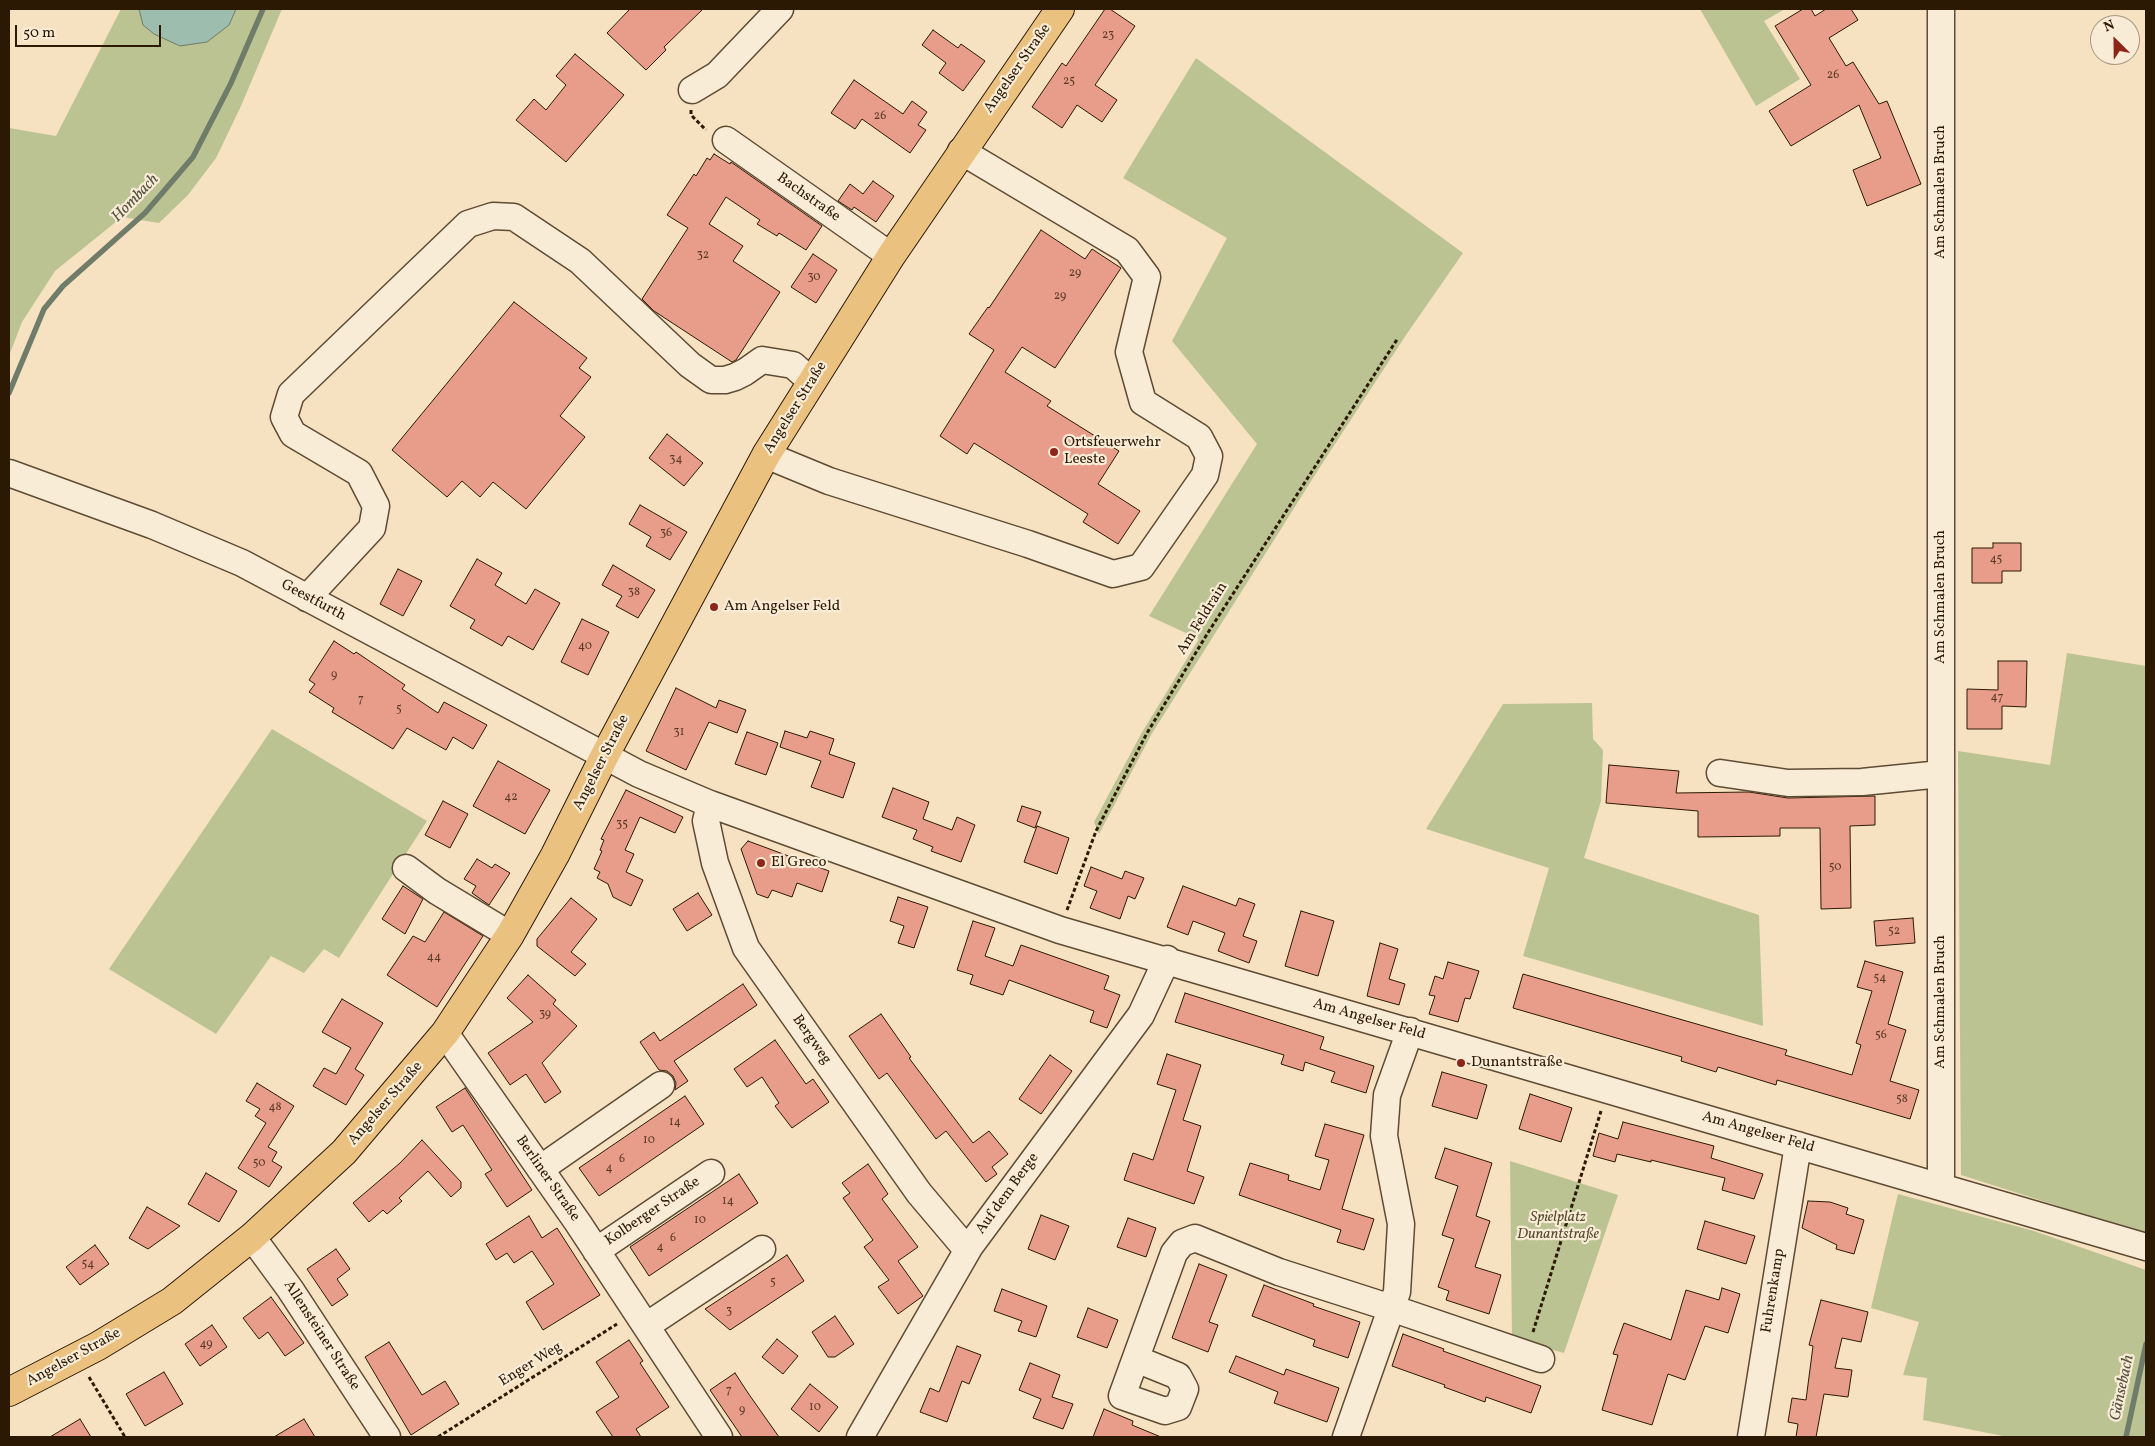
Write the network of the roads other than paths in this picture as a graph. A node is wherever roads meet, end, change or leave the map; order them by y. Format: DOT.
graph roads {
  1 [pos="780,9"];
  2 [pos="1060,9"];
  3 [pos="1941,9"];
  4 [pos="692,90"];
  5 [pos="726,140"];
  6 [pos="961,151"];
  7 [pos="891,256"];
  8 [pos="812,382"];
  9 [pos="766,455"];
  10 [pos="9,473"];
  11 [pos="307,598"];
  12 [pos="605,756"];
  13 [pos="1720,773"];
  14 [pos="1941,774"];
  15 [pos="710,804"];
  16 [pos="406,868"];
  17 [pos="510,935"];
  18 [pos="1166,959"];
  19 [pos="1410,1031"];
  20 [pos="445,1033"];
  21 [pos="661,1085"];
  22 [pos="1798,1146"];
  23 [pos="540,1169"];
  24 [pos="711,1173"];
  25 [pos="1941,1186"];
  26 [pos="252,1237"];
  27 [pos="970,1246"];
  28 [pos="2146,1247"];
  29 [pos="762,1249"];
  30 [pos="596,1250"];
  31 [pos="1391,1308"];
  32 [pos="641,1319"];
  33 [pos="1533,1356"];
  34 [pos="1136,1359"];
  35 [pos="9,1392"];
  36 [pos="387,1437"];
  37 [pos="719,1437"];
  38 [pos="860,1437"];
  39 [pos="1346,1437"];
  40 [pos="1751,1437"];
  1 -- 4 [label="street"];
  2 -- 6 [label="main road, Angelser Straße"];
  3 -- 14 [label="street, Am Schmalen Bruch"];
  5 -- 7 [label="street, Bachstraße"];
  6 -- 7 [label="main road, Angelser Straße"];
  6 -- 9 [label="street"];
  7 -- 8 [label="main road, Angelser Straße"];
  8 -- 9 [label="main road, Angelser Straße"];
  8 -- 11 [label="street"];
  9 -- 12 [label="main road, Angelser Straße"];
  10 -- 11 [label="street, Geestfurth"];
  11 -- 12 [label="street, Geestfurth"];
  12 -- 15 [label="street, Am Angelser Feld"];
  12 -- 17 [label="main road, Angelser Straße"];
  13 -- 14 [label="street"];
  14 -- 25 [label="street, Am Schmalen Bruch"];
  15 -- 18 [label="street, Am Angelser Feld"];
  15 -- 27 [label="street, Bergweg"];
  16 -- 17 [label="street"];
  17 -- 20 [label="main road, Angelser Straße"];
  18 -- 19 [label="street, Am Angelser Feld"];
  18 -- 27 [label="street, Auf dem Berge"];
  19 -- 22 [label="street, Am Angelser Feld"];
  19 -- 31 [label="street"];
  20 -- 23 [label="street, Berliner Straße"];
  20 -- 26 [label="main road, Angelser Straße"];
  21 -- 23 [label="street"];
  22 -- 25 [label="street, Am Angelser Feld"];
  22 -- 40 [label="street, Fuhrenkamp"];
  23 -- 30 [label="street, Berliner Straße"];
  24 -- 30 [label="street, Kolberger Straße"];
  25 -- 28 [label="street, Am Angelser Feld"];
  26 -- 35 [label="main road, Angelser Straße"];
  26 -- 36 [label="street, Allensteiner Straße"];
  27 -- 38 [label="street, Auf dem Berge"];
  29 -- 32 [label="street"];
  30 -- 32 [label="street, Berliner Straße"];
  31 -- 33 [label="street"];
  31 -- 34 [label="street"];
  31 -- 39 [label="street"];
  32 -- 37 [label="street, Berliner Straße"];
}
